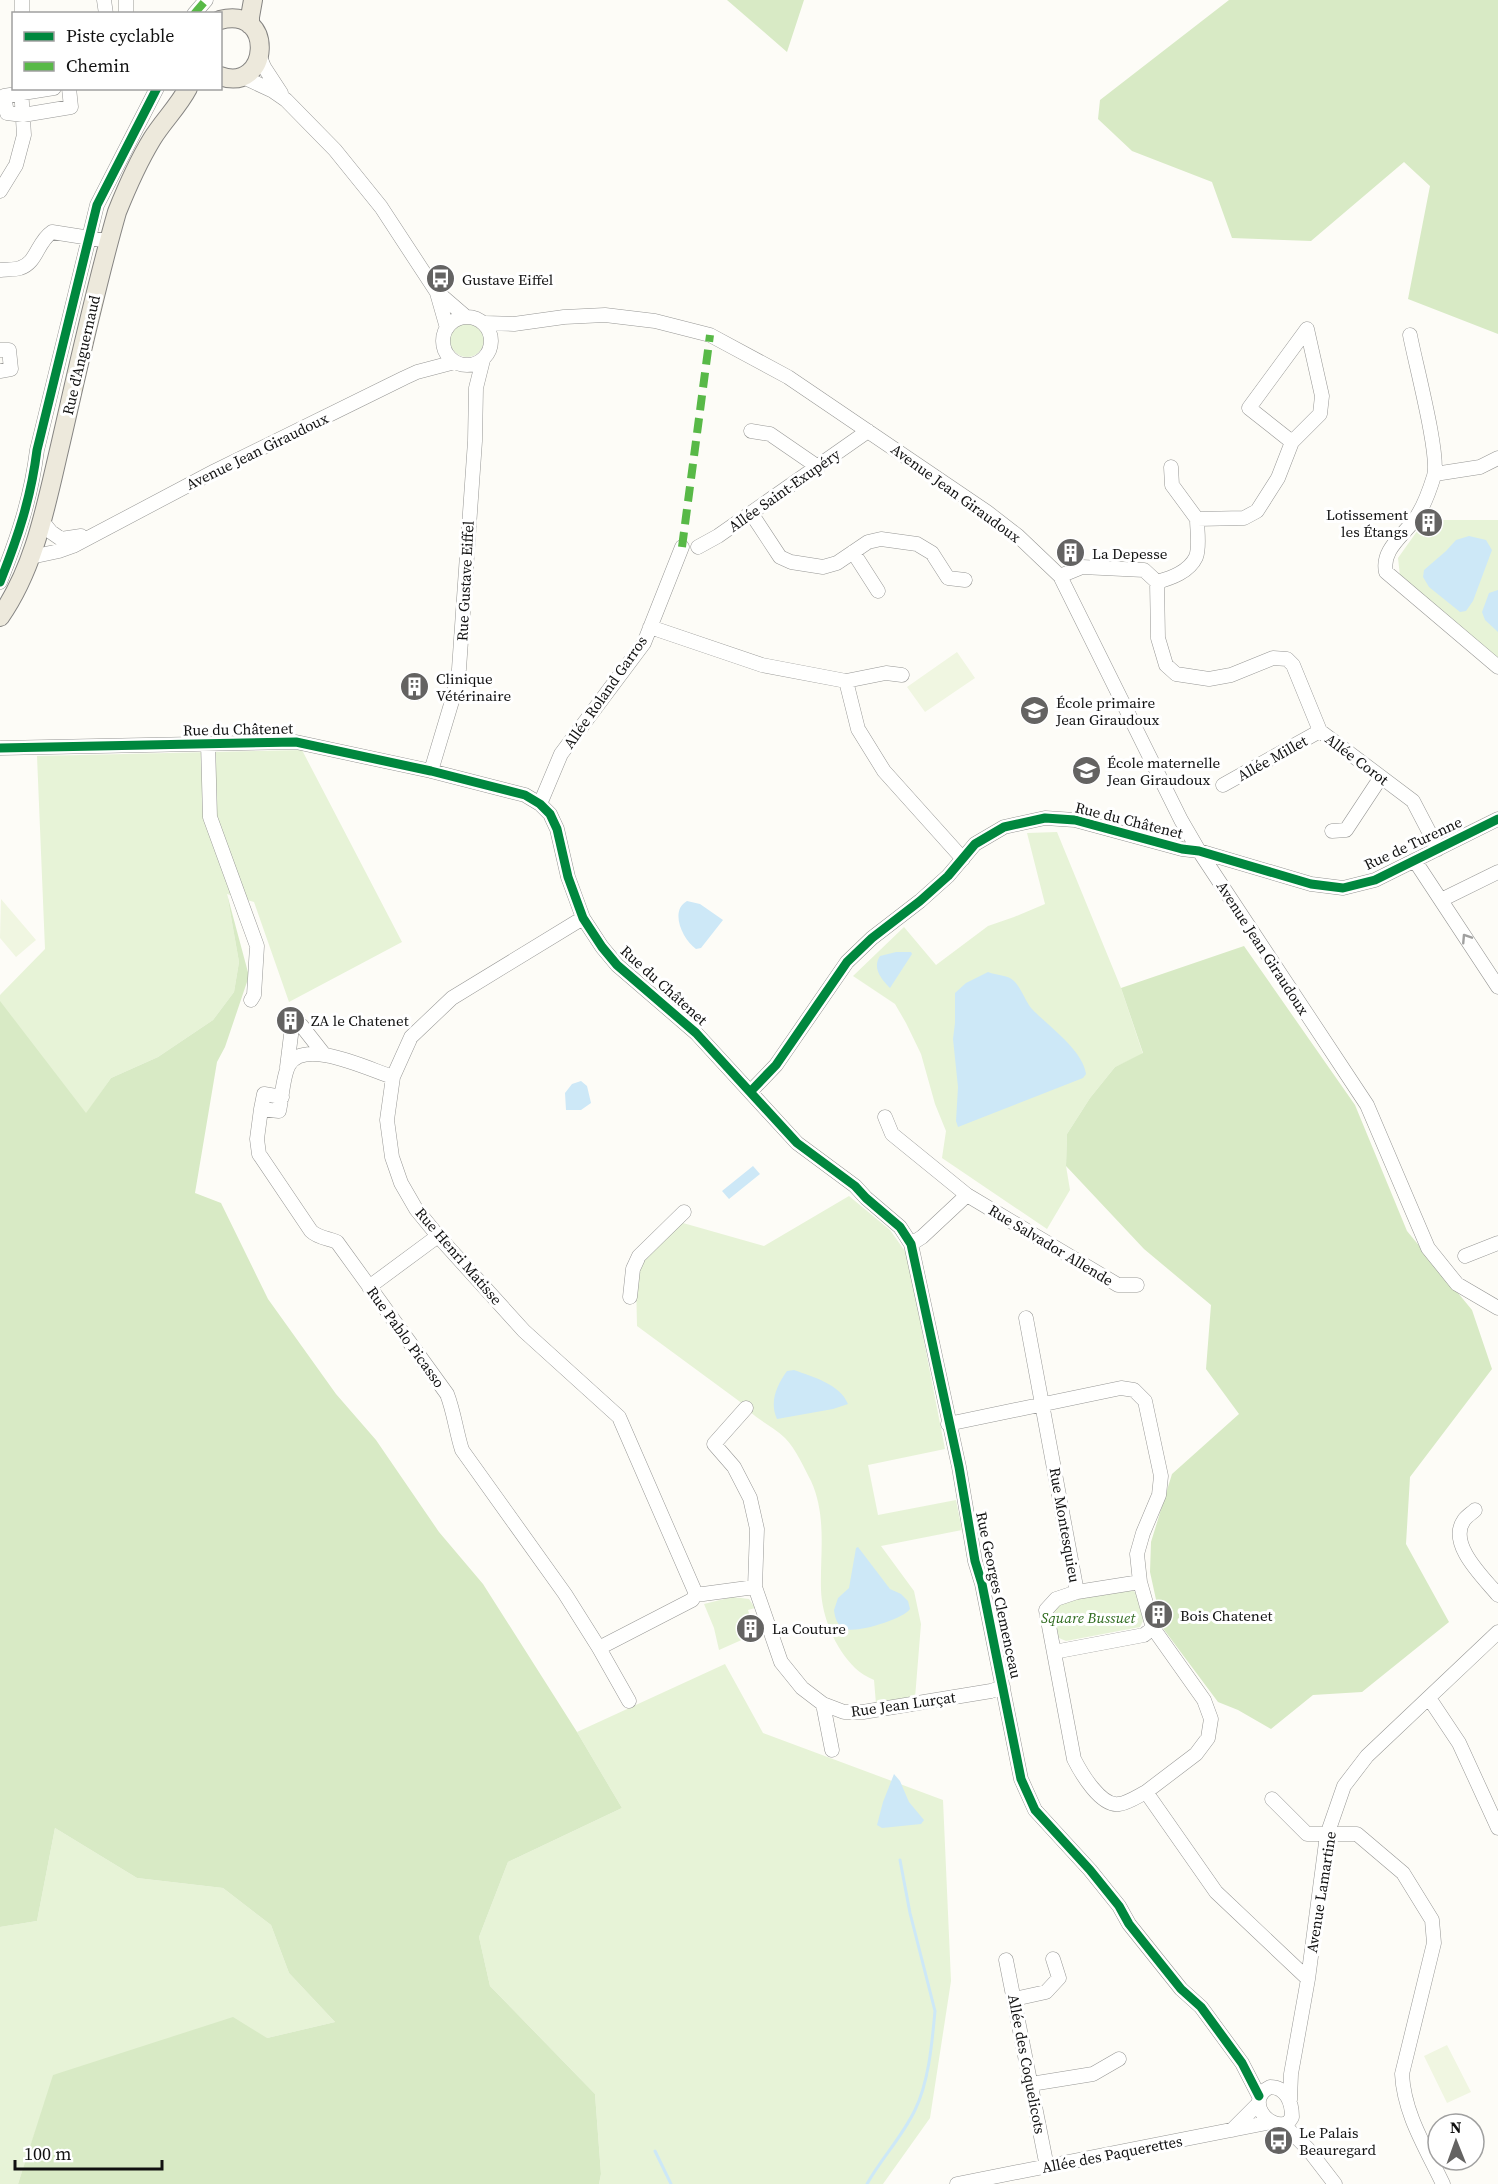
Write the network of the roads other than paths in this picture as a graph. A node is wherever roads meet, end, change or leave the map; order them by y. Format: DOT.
graph roads {
  1 [pos="206,0"];
  2 [pos="242,0"];
  3 [pos="253,0"];
  4 [pos="196,12"];
  5 [pos="224,19"];
  6 [pos="250,25"];
  7 [pos="260,57"];
  8 [pos="222,76"];
  9 [pos="241,76"];
  10 [pos="21,90"];
  11 [pos="69,90"];
  12 [pos="157,90"];
  13 [pos="185,95"];
  14 [pos="286,100"];
  15 [pos="23,115"];
  16 [pos="0,190"];
  17 [pos="90,237"];
  18 [pos="109,241"];
  19 [pos="0,270"];
  20 [pos="436,291"];
  21 [pos="465,316"];
  22 [pos="485,323"];
  23 [pos="514,324"];
  24 [pos="445,335"];
  25 [pos="1410,335"];
  26 [pos="492,345"];
  27 [pos="0,350"];
  28 [pos="483,360"];
  29 [pos="458,363"];
  30 [pos="0,371"];
  31 [pos="417,372"];
  32 [pos="476,388"];
  33 [pos="868,430"];
  34 [pos="752,431"];
  35 [pos="1292,442"];
  36 [pos="1498,458"];
  37 [pos="818,467"];
  38 [pos="1171,467"];
  39 [pos="1435,474"];
  40 [pos="751,513"];
  41 [pos="1197,519"];
  42 [pos="42,521"];
  43 [pos="98,532"];
  44 [pos="682,547"];
  45 [pos="698,547"];
  46 [pos="853,552"];
  47 [pos="31,557"];
  48 [pos="1060,576"];
  49 [pos="965,580"];
  50 [pos="0,582"];
  51 [pos="1157,582"];
  52 [pos="878,591"];
  53 [pos="0,617"];
  54 [pos="650,627"];
  55 [pos="1498,667"];
  56 [pos="902,675"];
  57 [pos="846,681"];
  58 [pos="1320,731"];
  59 [pos="208,743"];
  60 [pos="0,748"];
  61 [pos="431,771"];
  62 [pos="1381,777"];
  63 [pos="1223,785"];
  64 [pos="540,804"];
  65 [pos="1498,819"];
  66 [pos="1332,831"];
  67 [pos="1438,849"];
  68 [pos="1199,851"];
  69 [pos="963,859"];
  70 [pos="1414,861"];
  71 [pos="1498,872"];
  72 [pos="1441,900"];
  73 [pos="583,918"];
  74 [pos="1498,987"];
  75 [pos="251,1000"];
  76 [pos="322,1053"];
  77 [pos="287,1067"];
  78 [pos="393,1077"];
  79 [pos="751,1091"];
  80 [pos="885,1117"];
  81 [pos="967,1195"];
  82 [pos="684,1212"];
  83 [pos="438,1236"];
  84 [pos="1498,1243"];
  85 [pos="911,1244"];
  86 [pos="1465,1257"];
  87 [pos="1137,1285"];
  88 [pos="369,1287"];
  89 [pos="630,1298"];
  90 [pos="1498,1308"];
  91 [pos="1026,1318"];
  92 [pos="1043,1404"];
  93 [pos="746,1408"];
  94 [pos="948,1424"];
  95 [pos="1475,1510"];
  96 [pos="1140,1582"];
  97 [pos="755,1587"];
  98 [pos="1077,1593"];
  99 [pos="699,1594"];
  100 [pos="1498,1594"];
  101 [pos="1153,1628"];
  102 [pos="1498,1632"];
  103 [pos="599,1648"];
  104 [pos="1054,1652"];
  105 [pos="1003,1688"];
  106 [pos="1429,1698"];
  107 [pos="629,1701"];
  108 [pos="823,1704"];
  109 [pos="832,1750"];
  110 [pos="1146,1792"];
  111 [pos="1272,1799"];
  112 [pos="1498,1828"];
  113 [pos="1327,1835"];
  114 [pos="1053,1959"];
  115 [pos="1006,1960"];
  116 [pos="1308,1979"];
  117 [pos="1014,2000"];
  118 [pos="1119,2059"];
  119 [pos="1291,2074"];
  120 [pos="1031,2084"];
  121 [pos="1266,2094"];
  122 [pos="1290,2100"];
  123 [pos="1282,2122"];
  124 [pos="1231,2130"];
  125 [pos="1047,2167"];
  126 [pos="957,2184"];
  127 [pos="1335,2184"];
  128 [pos="1443,2184"];
  1 -- 4 [label="street"];
  2 -- 5 [label="main road"];
  3 -- 6 [label="main road"];
  5 -- 6 [label="main road"];
  6 -- 7 [label="main road"];
  7 -- 9 [label="main road"];
  7 -- 14 [label="street"];
  8 -- 9 [label="main road"];
  9 -- 14 [label="street"];
  10 -- 15 [label="street"];
  11 -- 15 [label="street"];
  12 -- 17 [label="street"];
  13 -- 18 [label="main road, Rue d'Anguernaud"];
  14 -- 20 [label="street"];
  15 -- 16 [label="street"];
  17 -- 18 [label="street"];
  17 -- 19 [label="street"];
  17 -- 50 [label="street"];
  18 -- 42 [label="main road, Rue d'Anguernaud"];
  20 -- 21 [label="street"];
  20 -- 24 [label="street"];
  21 -- 22 [label="street"];
  21 -- 24 [label="street"];
  22 -- 23 [label="street, Avenue Jean Giraudoux"];
  22 -- 26 [label="street"];
  23 -- 26 [label="street"];
  23 -- 33 [label="street, Avenue Jean Giraudoux"];
  24 -- 29 [label="street"];
  24 -- 31 [label="street, Avenue Jean Giraudoux"];
  25 -- 39 [label="street"];
  26 -- 28 [label="street"];
  27 -- 30 [label="street"];
  28 -- 29 [label="street"];
  28 -- 32 [label="street, Rue Gustave Eiffel"];
  29 -- 31 [label="street, Avenue Jean Giraudoux"];
  29 -- 32 [label="street"];
  31 -- 43 [label="street, Avenue Jean Giraudoux"];
  32 -- 61 [label="street, Rue Gustave Eiffel"];
  33 -- 37 [label="street, Allée Saint-Exupéry"];
  33 -- 48 [label="street, Avenue Jean Giraudoux"];
  34 -- 37 [label="street"];
  35 -- 35 [label="street"];
  35 -- 41 [label="street"];
  36 -- 39 [label="street"];
  37 -- 40 [label="street, Allée Saint-Exupéry"];
  38 -- 41 [label="street"];
  39 -- 55 [label="street"];
  40 -- 45 [label="street, Allée Saint-Exupéry"];
  40 -- 46 [label="street"];
  41 -- 51 [label="street"];
  42 -- 43 [label="street, Avenue Jean Giraudoux"];
  42 -- 47 [label="main road, Rue d'Anguernaud"];
  43 -- 47 [label="street, Avenue Jean Giraudoux"];
  44 -- 54 [label="street, Allée Roland Garros"];
  46 -- 49 [label="street"];
  46 -- 52 [label="street"];
  47 -- 53 [label="main road, Rue d'Anguernaud"];
  48 -- 51 [label="street"];
  48 -- 68 [label="street, Avenue Jean Giraudoux"];
  51 -- 58 [label="street, Allée Corot"];
  54 -- 57 [label="street"];
  54 -- 64 [label="street, Allée Roland Garros"];
  56 -- 57 [label="street"];
  57 -- 69 [label="street"];
  58 -- 62 [label="street, Allée Corot"];
  58 -- 63 [label="street, Allée Millet"];
  59 -- 60 [label="street, Rue du Châtenet"];
  59 -- 61 [label="street, Rue du Châtenet"];
  59 -- 75 [label="street"];
  61 -- 64 [label="street, Rue du Châtenet"];
  62 -- 66 [label="street"];
  62 -- 67 [label="street, Allée Corot"];
  64 -- 73 [label="street, Rue du Châtenet"];
  65 -- 67 [label="street, Rue de Turenne"];
  67 -- 70 [label="street, Rue de Turenne"];
  68 -- 69 [label="street, Rue du Châtenet"];
  68 -- 70 [label="street, Rue de Turenne"];
  68 -- 90 [label="street, Avenue Jean Giraudoux"];
  69 -- 79 [label="street, Rue du Châtenet"];
  70 -- 72 [label="street"];
  71 -- 72 [label="street"];
  74 -- 72 [label="street, one-way"];
  73 -- 78 [label="street, Rue Henri Matisse"];
  73 -- 79 [label="street, Rue du Châtenet"];
  76 -- 77 [label="street"];
  76 -- 77 [label="street, Rue Pablo Picasso"];
  76 -- 78 [label="street"];
  77 -- 88 [label="street, Rue Pablo Picasso"];
  78 -- 83 [label="street, Rue Henri Matisse"];
  79 -- 85 [label="street, Rue Georges Clemenceau"];
  80 -- 81 [label="street, Rue Salvador Allende"];
  81 -- 85 [label="street"];
  81 -- 87 [label="street, Rue Salvador Allende"];
  82 -- 89 [label="street"];
  83 -- 88 [label="street"];
  83 -- 99 [label="street, Rue Henri Matisse"];
  84 -- 86 [label="street"];
  85 -- 94 [label="street, Rue Georges Clemenceau"];
  88 -- 103 [label="street, Rue Pablo Picasso"];
  91 -- 92 [label="street, Rue Montesquieu"];
  92 -- 94 [label="street"];
  92 -- 96 [label="street"];
  92 -- 98 [label="street, Rue Montesquieu"];
  93 -- 97 [label="street, Rue Jean Lurçat"];
  94 -- 105 [label="street, Rue Georges Clemenceau"];
  95 -- 100 [label="street"];
  96 -- 98 [label="street"];
  96 -- 101 [label="street"];
  97 -- 99 [label="street"];
  97 -- 108 [label="street, Rue Jean Lurçat"];
  98 -- 104 [label="street, Rue Montesquieu"];
  99 -- 103 [label="street"];
  101 -- 104 [label="street"];
  101 -- 110 [label="street"];
  102 -- 106 [label="street, Avenue Lamartine"];
  103 -- 107 [label="street, Rue Pablo Picasso"];
  104 -- 110 [label="street, Rue Montesquieu"];
  105 -- 108 [label="street, Rue Jean Lurçat"];
  105 -- 121 [label="street, Rue Georges Clemenceau"];
  106 -- 112 [label="street"];
  106 -- 113 [label="street, Avenue Lamartine"];
  108 -- 109 [label="street"];
  110 -- 116 [label="street"];
  111 -- 113 [label="street"];
  113 -- 116 [label="street, Avenue Lamartine"];
  113 -- 128 [label="street"];
  114 -- 117 [label="street"];
  115 -- 117 [label="street, Allée des Coquelicots"];
  116 -- 119 [label="street, Avenue Lamartine"];
  117 -- 120 [label="street, Allée des Coquelicots"];
  118 -- 120 [label="street"];
  119 -- 121 [label="street"];
  119 -- 122 [label="street, Avenue Lamartine"];
  120 -- 125 [label="street, Allée des Coquelicots"];
  121 -- 122 [label="street, Rue Georges Clemenceau"];
  121 -- 123 [label="street, Rue Georges Clemenceau"];
  121 -- 124 [label="street"];
  122 -- 123 [label="street"];
  123 -- 124 [label="street, Allée des Paquerettes"];
  123 -- 127 [label="street, Rue Georges Clemenceau"];
  124 -- 125 [label="street, Allée des Paquerettes"];
  125 -- 126 [label="street, Allée des Paquerettes"];
}
